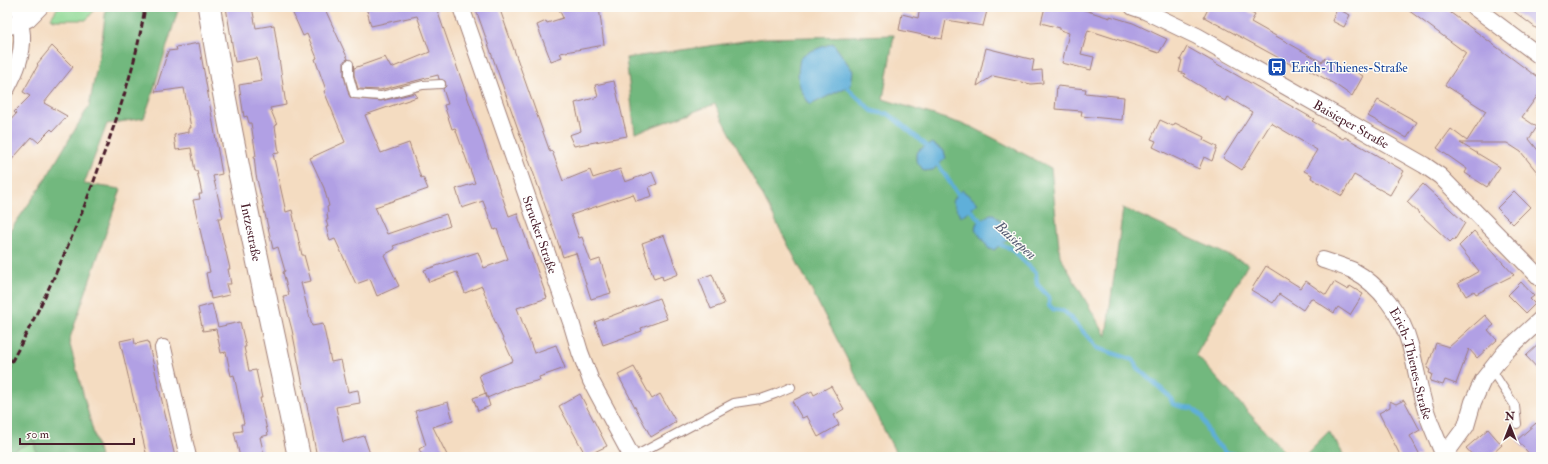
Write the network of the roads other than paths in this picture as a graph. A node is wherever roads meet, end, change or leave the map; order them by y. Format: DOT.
graph roads {
  1 [pos="19,7"];
  2 [pos="40,7"];
  3 [pos="209,7"];
  4 [pos="461,7"];
  5 [pos="1474,7"];
  6 [pos="1141,8"];
  7 [pos="14,25"];
  8 [pos="1541,57"];
  9 [pos="349,64"];
  10 [pos="441,84"];
  11 [pos="7,88"];
  12 [pos="1323,260"];
  13 [pos="1541,279"];
  14 [pos="1541,319"];
  15 [pos="163,348"];
  16 [pos="1491,369"];
  17 [pos="791,387"];
  18 [pos="1517,424"];
  19 [pos="1445,456"];
  20 [pos="188,457"];
  21 [pos="299,457"];
  22 [pos="632,457"];
  1 -- 7 [label="street"];
  2 -- 7 [label="street"];
  3 -- 21 [label="main road, Intzestraße"];
  4 -- 22 [label="street, Strucker Straße"];
  5 -- 8 [label="street"];
  6 -- 13 [label="street, Baisieper Straße"];
  7 -- 11 [label="street"];
  9 -- 10 [label="lane"];
  12 -- 19 [label="street, Erich-Thienes-Straße"];
  14 -- 16 [label="street, Erich-Thienes-Straße"];
  15 -- 20 [label="street"];
  16 -- 18 [label="lane"];
  16 -- 19 [label="street, Erich-Thienes-Straße"];
  17 -- 22 [label="lane"];
}
